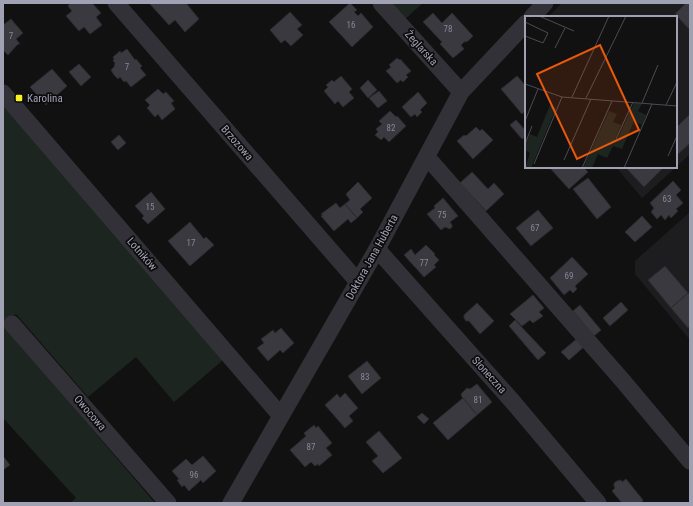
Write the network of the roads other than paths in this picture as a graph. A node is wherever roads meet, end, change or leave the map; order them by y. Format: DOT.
graph roads {
  1 [pos="116,3"];
  2 [pos="381,3"];
  3 [pos="545,3"];
  4 [pos="533,16"];
  5 [pos="525,24"];
  6 [pos="461,92"];
  7 [pos="3,93"];
  8 [pos="427,157"];
  9 [pos="377,249"];
  10 [pos="358,282"];
  11 [pos="12,324"];
  12 [pos="281,416"];
  13 [pos="690,461"];
  14 [pos="168,503"];
  15 [pos="231,503"];
  16 [pos="598,503"];
  1 -- 10 [label="street, Brzozowa"];
  2 -- 6 [label="street, Żeglarska"];
  3 -- 4 [label="street"];
  5 -- 6 [label="street, Doktora Jana Huberta"];
  6 -- 8 [label="street, Doktora Jana Huberta"];
  7 -- 12 [label="street, Lotników"];
  8 -- 9 [label="street, Doktora Jana Huberta"];
  8 -- 13 [label="street"];
  9 -- 10 [label="street, Doktora Jana Huberta"];
  9 -- 16 [label="street, Słoneczna"];
  10 -- 12 [label="street, Doktora Jana Huberta"];
  11 -- 14 [label="street, Owocowa"];
  12 -- 15 [label="street, Doktora Jana Huberta"];
}
